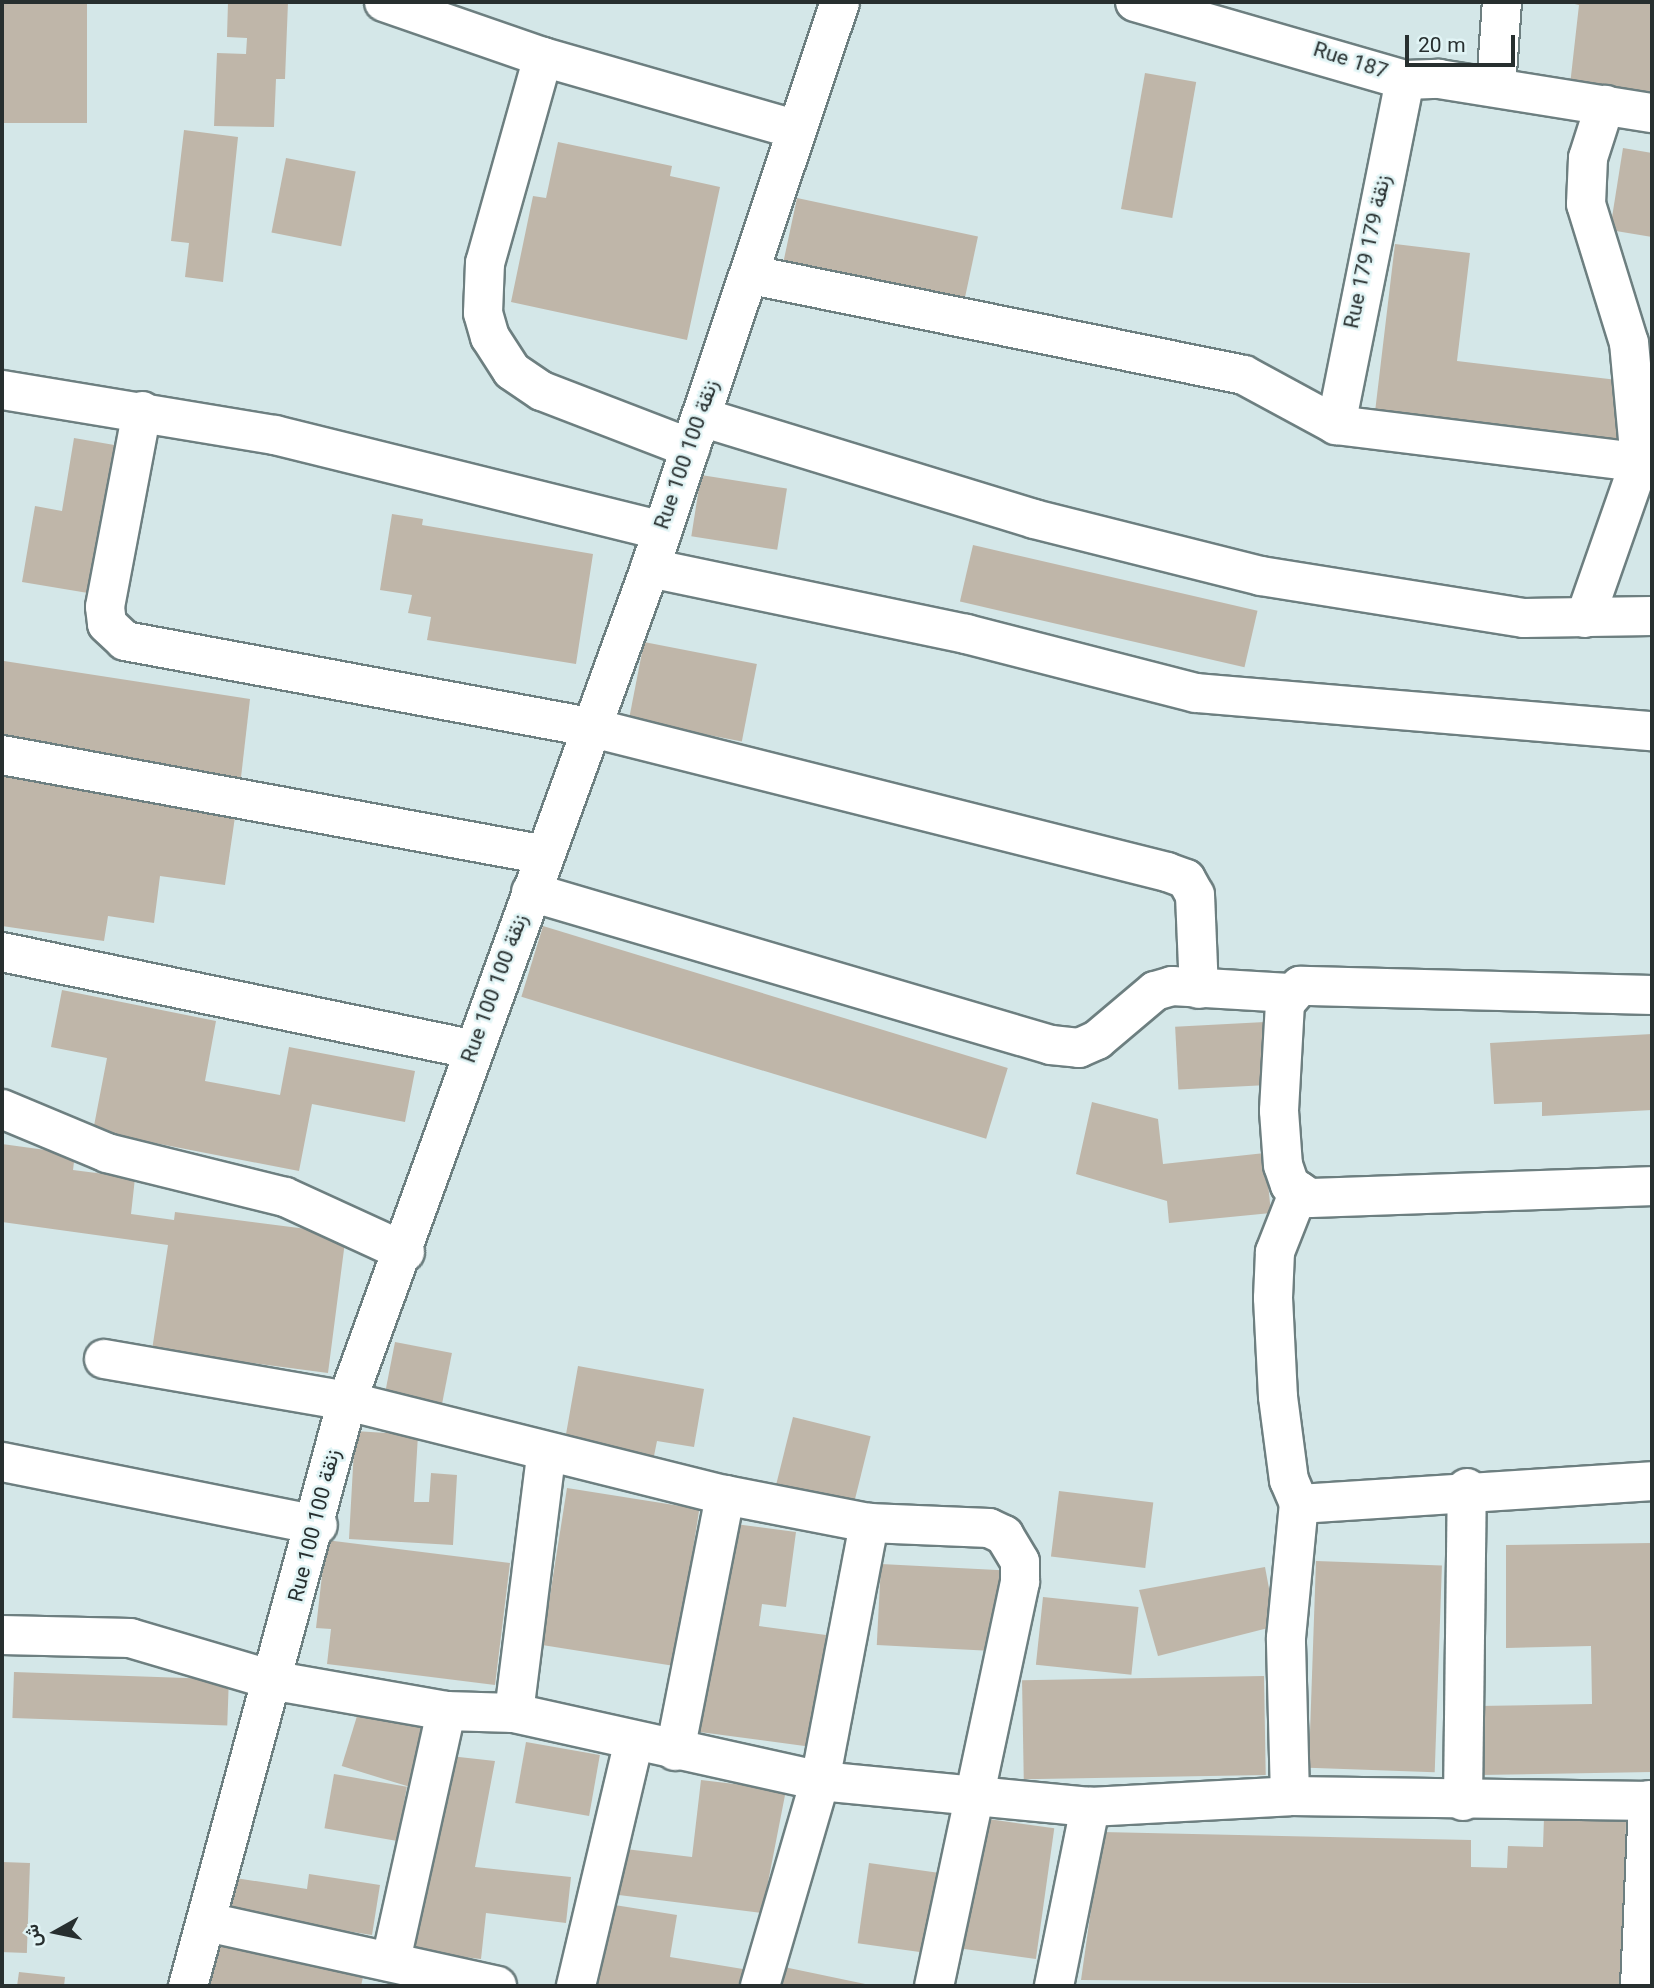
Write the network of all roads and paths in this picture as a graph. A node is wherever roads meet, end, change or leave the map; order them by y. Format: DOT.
graph roads {
  1 [pos="384,2"];
  2 [pos="840,2"];
  3 [pos="1135,2"];
  4 [pos="1502,2"];
  5 [pos="1246,15"];
  6 [pos="544,57"];
  7 [pos="1405,80"];
  8 [pos="1496,87"];
  9 [pos="1605,105"];
  10 [pos="1652,113"];
  11 [pos="797,130"];
  12 [pos="752,275"];
  13 [pos="2,390"];
  14 [pos="142,411"];
  15 [pos="1336,425"];
  16 [pos="696,433"];
  17 [pos="1646,463"];
  18 [pos="662,531"];
  19 [pos="650,568"];
  20 [pos="1652,616"];
  21 [pos="1585,618"];
  22 [pos="593,728"];
  23 [pos="1652,731"];
  24 [pos="2,755"];
  25 [pos="545,855"];
  26 [pos="531,892"];
  27 [pos="2,952"];
  28 [pos="1199,989"];
  29 [pos="1289,993"];
  30 [pos="1652,995"];
  31 [pos="474,1049"];
  32 [pos="2,1109"];
  33 [pos="1652,1186"];
  34 [pos="1299,1191"];
  35 [pos="405,1252"];
  36 [pos="104,1359"];
  37 [pos="348,1401"];
  38 [pos="546,1455"];
  39 [pos="2,1462"];
  40 [pos="1652,1481"];
  41 [pos="1467,1488"];
  42 [pos="725,1495"];
  43 [pos="1298,1504"];
  44 [pos="869,1522"];
  45 [pos="318,1524"];
  46 [pos="2,1635"];
  47 [pos="276,1682"];
  48 [pos="446,1711"];
  49 [pos="514,1713"];
  50 [pos="633,1744"];
  51 [pos="676,1751"];
  52 [pos="820,1781"];
  53 [pos="979,1794"];
  54 [pos="1290,1796"];
  55 [pos="1463,1801"];
  56 [pos="1650,1801"];
  57 [pos="1090,1807"];
  58 [pos="207,1922"];
  59 [pos="391,1960"];
  60 [pos="188,1986"];
  61 [pos="497,1986"];
  62 [pos="576,1986"];
  63 [pos="760,1986"];
  64 [pos="934,1986"];
  65 [pos="1060,1986"];
  66 [pos="1640,1986"];
  1 -- 6 [label="street"];
  2 -- 11 [label="street, Rue 100 زنقة 100"];
  3 -- 5 [label="street, Rue 187"];
  4 -- 8 [label="street"];
  5 -- 7 [label="street, Rue 187"];
  6 -- 11 [label="street"];
  6 -- 16 [label="street"];
  7 -- 8 [label="street, Rue 187"];
  7 -- 15 [label="street, Rue 179 زنقة 179"];
  8 -- 9 [label="street, Rue 187"];
  9 -- 10 [label="street, Rue 187"];
  9 -- 17 [label="street"];
  11 -- 12 [label="street, Rue 100 زنقة 100"];
  12 -- 15 [label="street"];
  12 -- 16 [label="street, Rue 100 زنقة 100"];
  13 -- 14 [label="street"];
  14 -- 18 [label="street"];
  14 -- 22 [label="street"];
  15 -- 17 [label="street"];
  16 -- 18 [label="street, Rue 100 زنقة 100"];
  16 -- 21 [label="street"];
  17 -- 21 [label="street"];
  18 -- 19 [label="street, Rue 100 زنقة 100"];
  19 -- 22 [label="street, Rue 100 زنقة 100"];
  19 -- 23 [label="street"];
  20 -- 21 [label="street"];
  22 -- 25 [label="street, Rue 100 زنقة 100"];
  22 -- 28 [label="street"];
  24 -- 25 [label="street"];
  25 -- 26 [label="street, Rue 100 زنقة 100"];
  26 -- 28 [label="street"];
  26 -- 31 [label="street, Rue 100 زنقة 100"];
  27 -- 31 [label="street"];
  28 -- 29 [label="street"];
  29 -- 30 [label="street"];
  29 -- 34 [label="street"];
  31 -- 35 [label="street, Rue 100 زنقة 100"];
  32 -- 35 [label="street"];
  33 -- 34 [label="street"];
  34 -- 43 [label="street"];
  35 -- 37 [label="street, Rue 100 زنقة 100"];
  36 -- 37 [label="street"];
  37 -- 38 [label="street"];
  37 -- 45 [label="street, Rue 100 زنقة 100"];
  38 -- 42 [label="street"];
  38 -- 49 [label="street"];
  39 -- 45 [label="street"];
  40 -- 41 [label="street"];
  41 -- 43 [label="street"];
  41 -- 55 [label="street"];
  42 -- 44 [label="street"];
  42 -- 51 [label="street"];
  43 -- 54 [label="street"];
  44 -- 52 [label="street"];
  44 -- 53 [label="street"];
  45 -- 47 [label="street, Rue 100 زنقة 100"];
  46 -- 47 [label="street"];
  47 -- 48 [label="street"];
  47 -- 58 [label="street, Rue 100 زنقة 100"];
  48 -- 49 [label="street"];
  48 -- 59 [label="street"];
  49 -- 50 [label="street"];
  50 -- 51 [label="street"];
  50 -- 62 [label="street"];
  51 -- 52 [label="street"];
  52 -- 53 [label="street"];
  52 -- 63 [label="street"];
  53 -- 57 [label="street"];
  53 -- 64 [label="street"];
  54 -- 55 [label="street"];
  54 -- 57 [label="street"];
  55 -- 56 [label="street"];
  56 -- 66 [label="street"];
  57 -- 65 [label="street"];
  58 -- 59 [label="street"];
  58 -- 60 [label="street, Rue 100 زنقة 100"];
  59 -- 61 [label="street"];
}
